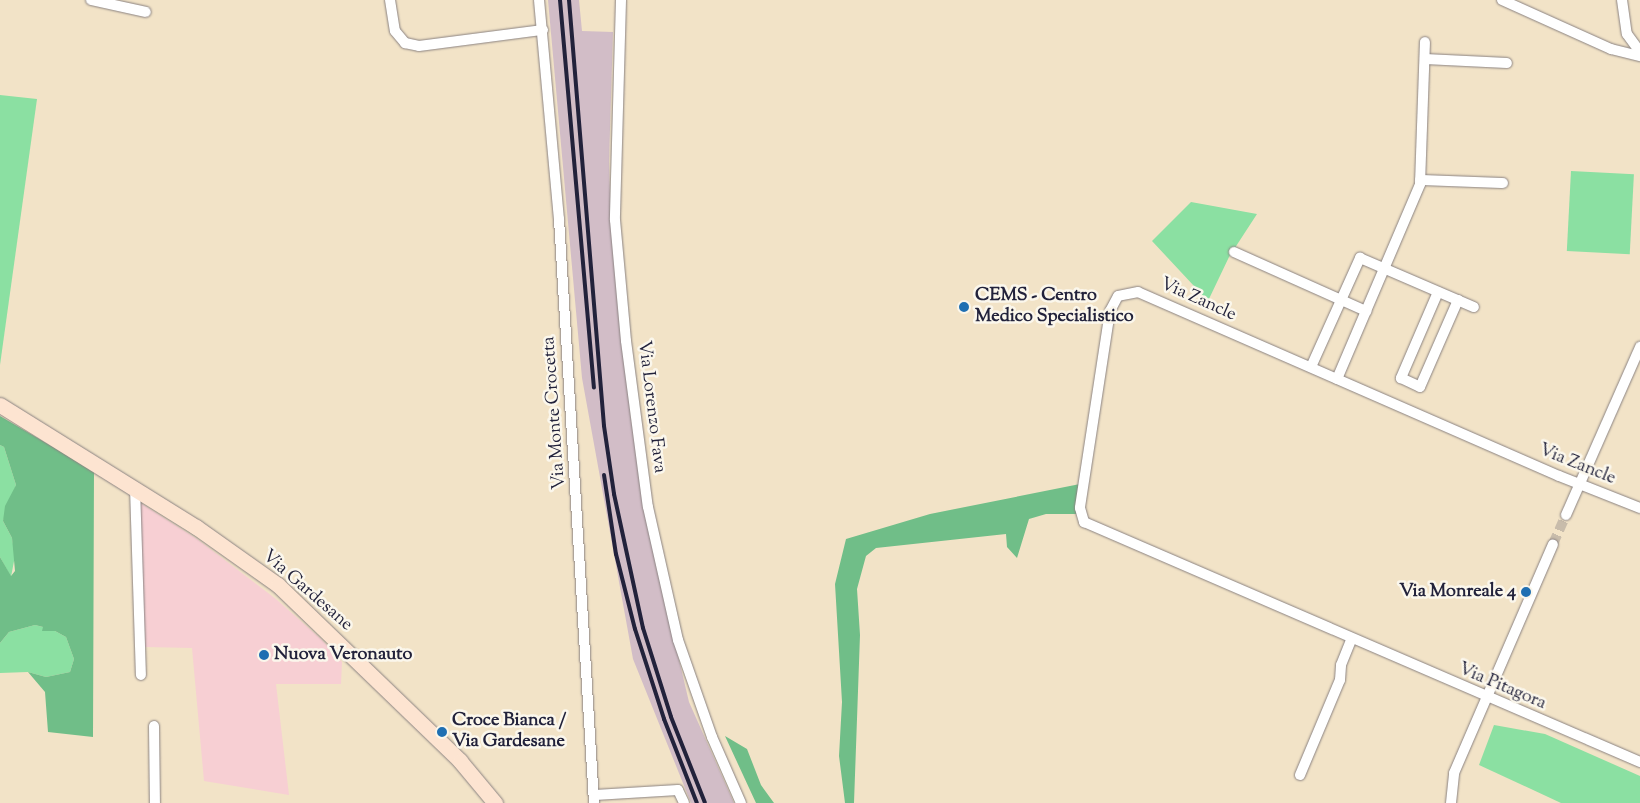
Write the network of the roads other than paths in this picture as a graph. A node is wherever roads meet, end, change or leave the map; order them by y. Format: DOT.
graph roads {
  1 [pos="91,0"];
  2 [pos="390,0"];
  3 [pos="539,0"];
  4 [pos="621,0"];
  5 [pos="1502,0"];
  6 [pos="1622,0"];
  7 [pos="146,12"];
  8 [pos="543,30"];
  9 [pos="1425,42"];
  10 [pos="1640,52"];
  11 [pos="1640,56"];
  12 [pos="1425,59"];
  13 [pos="1508,63"];
  14 [pos="1420,180"];
  15 [pos="1503,182"];
  16 [pos="1234,252"];
  17 [pos="1384,268"];
  18 [pos="1438,292"];
  19 [pos="1341,300"];
  20 [pos="1458,300"];
  21 [pos="1474,307"];
  22 [pos="1366,311"];
  23 [pos="1640,347"];
  24 [pos="1311,367"];
  25 [pos="1337,379"];
  26 [pos="0,405"];
  27 [pos="1580,485"];
  28 [pos="134,487"];
  29 [pos="1640,508"];
  30 [pos="1566,516"];
  31 [pos="1084,522"];
  32 [pos="1553,544"];
  33 [pos="1352,640"];
  34 [pos="141,675"];
  35 [pos="1486,698"];
  36 [pos="154,726"];
  37 [pos="1640,762"];
  38 [pos="1300,775"];
  39 [pos="480,786"];
  40 [pos="595,799"];
  41 [pos="156,803"];
  42 [pos="486,803"];
  43 [pos="495,803"];
  44 [pos="684,803"];
  45 [pos="741,803"];
  46 [pos="1451,803"];
  1 -- 7 [label="street"];
  2 -- 8 [label="street"];
  3 -- 8 [label="street, Via Monte Crocetta"];
  4 -- 45 [label="street, Via Lorenzo Fava"];
  5 -- 11 [label="street"];
  6 -- 10 [label="street"];
  8 -- 40 [label="street, Via Monte Crocetta"];
  9 -- 12 [label="street"];
  12 -- 13 [label="street"];
  12 -- 14 [label="street"];
  14 -- 15 [label="street"];
  14 -- 17 [label="street"];
  16 -- 19 [label="street"];
  17 -- 18 [label="street"];
  17 -- 19 [label="street"];
  17 -- 22 [label="street"];
  18 -- 20 [label="street"];
  18 -- 20 [label="street"];
  19 -- 22 [label="street"];
  19 -- 24 [label="street"];
  20 -- 21 [label="street"];
  22 -- 25 [label="street"];
  23 -- 27 [label="street"];
  24 -- 25 [label="street, Via Zancle"];
  24 -- 31 [label="street, Via Zancle"];
  25 -- 27 [label="street, Via Zancle"];
  26 -- 28 [label="main road, Via Gardesane"];
  27 -- 29 [label="street, Via Zancle"];
  27 -- 30 [label="street"];
  28 -- 34 [label="street"];
  28 -- 39 [label="main road, Via Gardesane"];
  31 -- 33 [label="street, Via Pitagora"];
  32 -- 35 [label="street"];
  33 -- 35 [label="street, Via Pitagora"];
  33 -- 38 [label="street"];
  35 -- 37 [label="street, Via Pitagora"];
  35 -- 46 [label="street"];
  36 -- 41 [label="street"];
  39 -- 42 [label="main road, Via Gardesane"];
  39 -- 43 [label="main road, Via Gardesane"];
  40 -- 44 [label="street, Via Monte Crocetta"];
}
